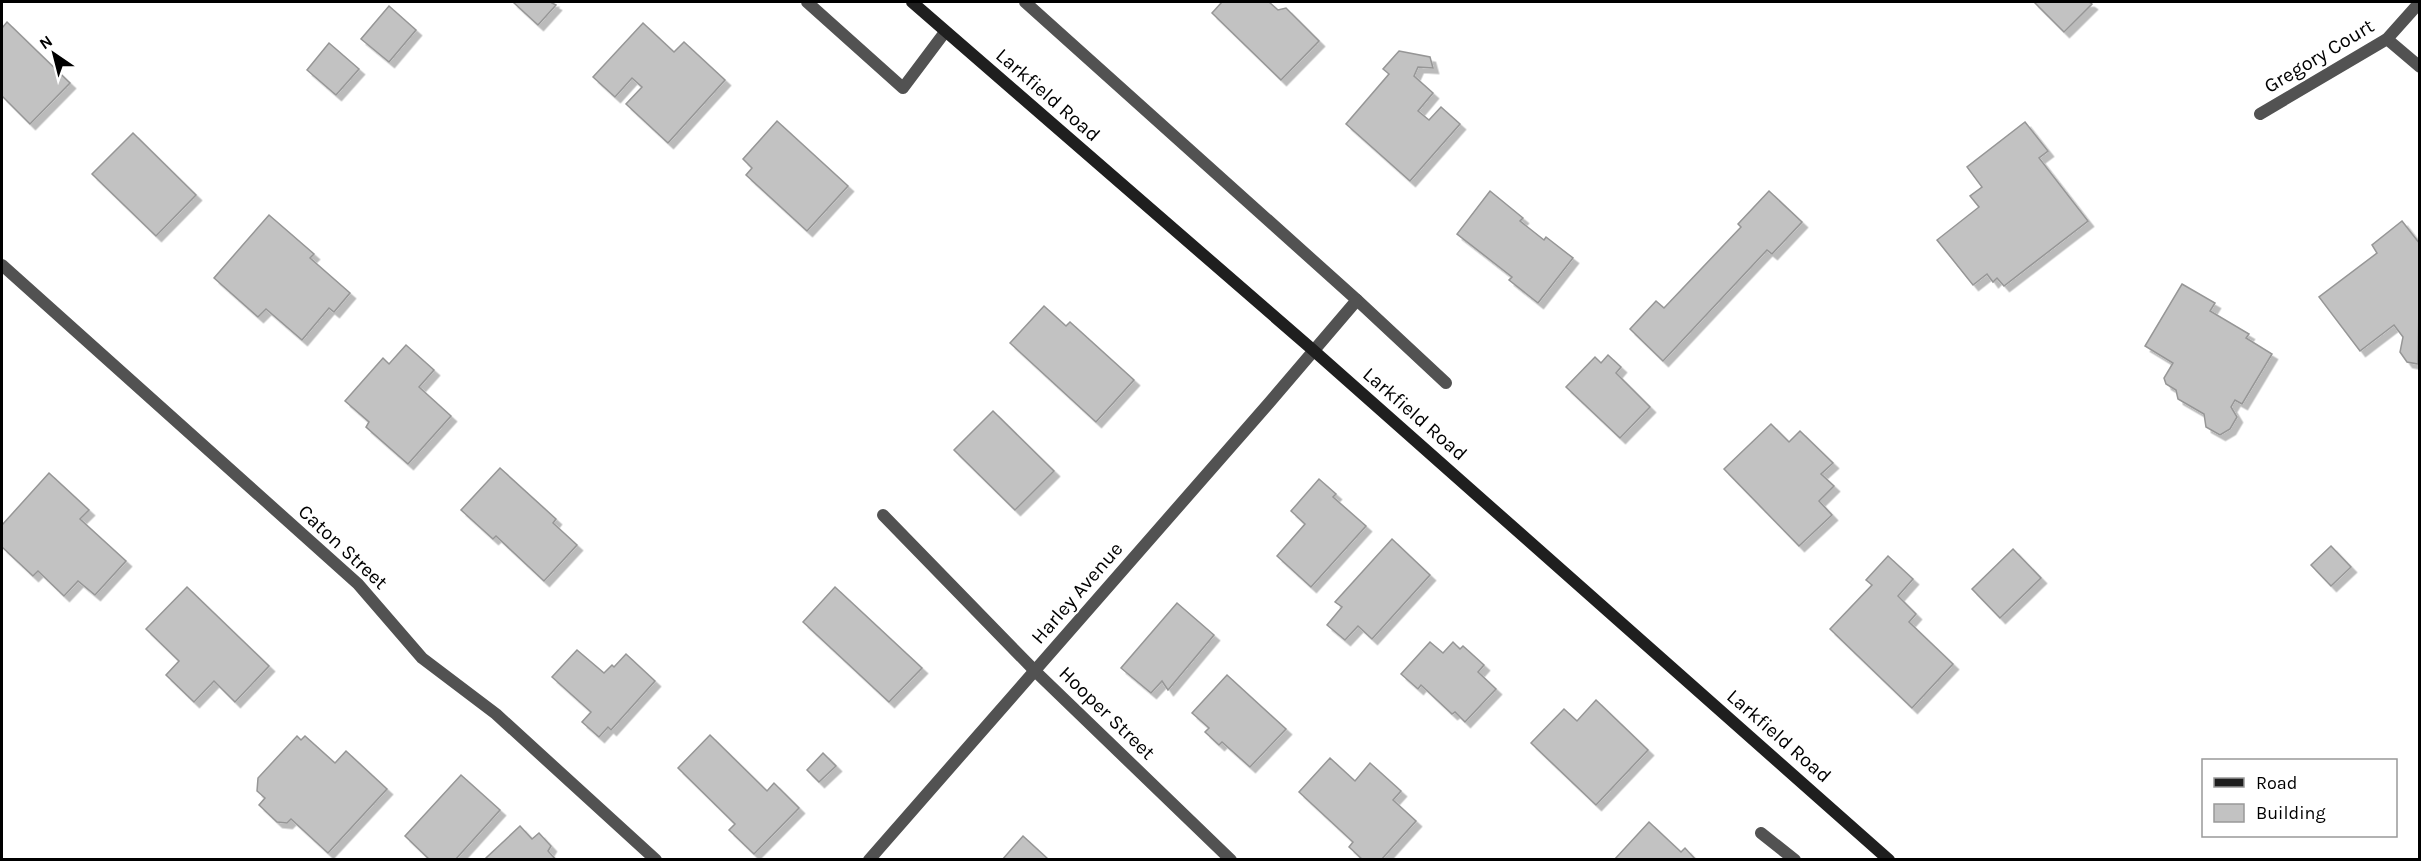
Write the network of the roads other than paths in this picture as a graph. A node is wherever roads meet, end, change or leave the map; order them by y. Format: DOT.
graph roads {
  1 [pos="807,2"];
  2 [pos="912,2"];
  3 [pos="1025,2"];
  4 [pos="2420,2"];
  5 [pos="945,32"];
  6 [pos="2387,39"];
  7 [pos="2420,67"];
  8 [pos="2260,114"];
  9 [pos="2,265"];
  10 [pos="1357,300"];
  11 [pos="1313,350"];
  12 [pos="1446,382"];
  13 [pos="883,515"];
  14 [pos="1035,671"];
  15 [pos="1761,833"];
  16 [pos="656,860"];
  17 [pos="869,860"];
  18 [pos="1232,860"];
  19 [pos="1795,860"];
  20 [pos="1889,860"];
  1 -- 5 [label="street"];
  2 -- 5 [label="main road, Larkfield Road"];
  3 -- 10 [label="street"];
  4 -- 6 [label="street, Gregory Court"];
  5 -- 11 [label="main road, Larkfield Road"];
  6 -- 7 [label="street"];
  6 -- 8 [label="street, Gregory Court"];
  9 -- 16 [label="street, Caton Street"];
  10 -- 11 [label="street, Harley Avenue"];
  10 -- 12 [label="street"];
  11 -- 14 [label="street, Harley Avenue"];
  11 -- 20 [label="main road, Larkfield Road"];
  13 -- 14 [label="street, Hooper Street"];
  14 -- 17 [label="street, Harley Avenue"];
  14 -- 18 [label="street, Hooper Street"];
  15 -- 19 [label="street"];
}
